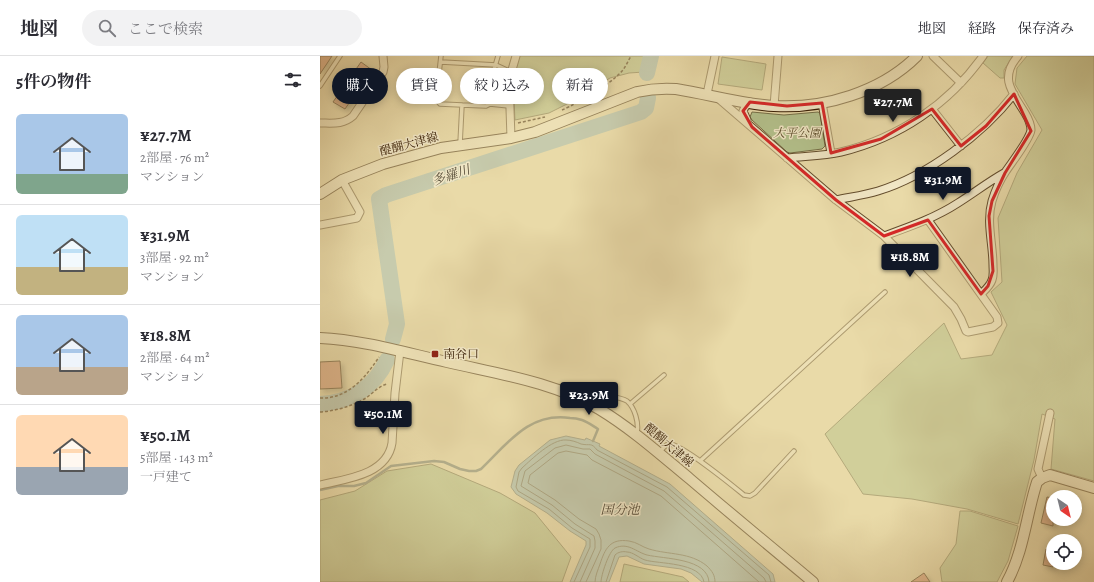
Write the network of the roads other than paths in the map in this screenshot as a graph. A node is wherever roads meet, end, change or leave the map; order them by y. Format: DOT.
graph roads {
  1 [pos="340,56"];
  2 [pos="383,56"];
  3 [pos="441,56"];
  4 [pos="498,56"];
  5 [pos="516,56"];
  6 [pos="715,56"];
  7 [pos="778,56"];
  8 [pos="917,56"];
  9 [pos="933,56"];
  10 [pos="983,56"];
  11 [pos="1018,56"];
  12 [pos="441,62"];
  13 [pos="496,65"];
  14 [pos="495,68"];
  15 [pos="502,68"];
  16 [pos="512,68"];
  17 [pos="961,82"];
  18 [pos="320,86"];
  19 [pos="1014,94"];
  20 [pos="712,95"];
  21 [pos="750,102"];
  22 [pos="822,103"];
  23 [pos="490,104"];
  24 [pos="462,105"];
  25 [pos="509,106"];
  26 [pos="774,106"];
  27 [pos="932,109"];
  28 [pos="320,116"];
  29 [pos="323,123"];
  30 [pos="752,127"];
  31 [pos="511,138"];
  32 [pos="460,145"];
  33 [pos="961,146"];
  34 [pos="831,153"];
  35 [pos="786,158"];
  36 [pos="1005,173"];
  37 [pos="342,180"];
  38 [pos="320,194"];
  39 [pos="836,200"];
  40 [pos="928,220"];
  41 [pos="320,224"];
  42 [pos="884,236"];
  43 [pos="884,292"];
  44 [pos="981,294"];
  45 [pos="320,338"];
  46 [pos="400,351"];
  47 [pos="664,375"];
  48 [pos="578,398"];
  49 [pos="630,404"];
  50 [pos="1050,413"];
  51 [pos="637,435"];
  52 [pos="794,451"];
  53 [pos="659,453"];
  54 [pos="700,461"];
  55 [pos="1042,478"];
  56 [pos="320,485"];
  57 [pos="1094,488"];
  58 [pos="813,582"];
  59 [pos="1007,582"];
  1 -- 18 [label="lane"];
  2 -- 29 [label="street"];
  3 -- 12 [label="lane"];
  4 -- 13 [label="lane"];
  5 -- 16 [label="street"];
  6 -- 20 [label="street"];
  7 -- 26 [label="street"];
  8 -- 22 [label="main road, 醍醐大津線"];
  9 -- 17 [label="street"];
  10 -- 17 [label="street"];
  11 -- 19 [label="street"];
  12 -- 13 [label="lane"];
  12 -- 24 [label="lane"];
  13 -- 14 [label="lane"];
  13 -- 15 [label="lane"];
  17 -- 27 [label="street"];
  19 -- 33 [label="street"];
  19 -- 36 [label="street"];
  20 -- 21 [label="main road, 醍醐大津線"];
  20 -- 30 [label="street"];
  20 -- 31 [label="main road, 醍醐大津線"];
  21 -- 26 [label="main road, 醍醐大津線"];
  21 -- 30 [label="street"];
  22 -- 26 [label="main road, 醍醐大津線"];
  22 -- 34 [label="street"];
  23 -- 24 [label="lane"];
  23 -- 25 [label="lane"];
  24 -- 32 [label="lane"];
  25 -- 31 [label="street"];
  27 -- 33 [label="street"];
  27 -- 34 [label="street"];
  28 -- 29 [label="street"];
  30 -- 35 [label="street"];
  31 -- 32 [label="main road, 醍醐大津線"];
  32 -- 37 [label="main road, 醍醐大津線"];
  33 -- 39 [label="street"];
  34 -- 35 [label="street"];
  35 -- 39 [label="street"];
  36 -- 40 [label="street"];
  36 -- 44 [label="street"];
  37 -- 38 [label="main road, 醍醐大津線"];
  37 -- 41 [label="street"];
  39 -- 42 [label="street"];
  40 -- 42 [label="street"];
  40 -- 44 [label="street"];
  42 -- 44 [label="street"];
  43 -- 54 [label="lane"];
  45 -- 46 [label="main road, 醍醐大津線"];
  46 -- 48 [label="main road, 醍醐大津線"];
  46 -- 56 [label="street"];
  47 -- 49 [label="lane"];
  48 -- 49 [label="lane"];
  48 -- 51 [label="main road, 醍醐大津線"];
  49 -- 51 [label="lane"];
  50 -- 55 [label="street"];
  51 -- 53 [label="main road, 醍醐大津線"];
  52 -- 54 [label="lane"];
  53 -- 54 [label="lane"];
  53 -- 58 [label="main road, 醍醐大津線"];
  55 -- 57 [label="main road"];
  55 -- 59 [label="main road"];
}
